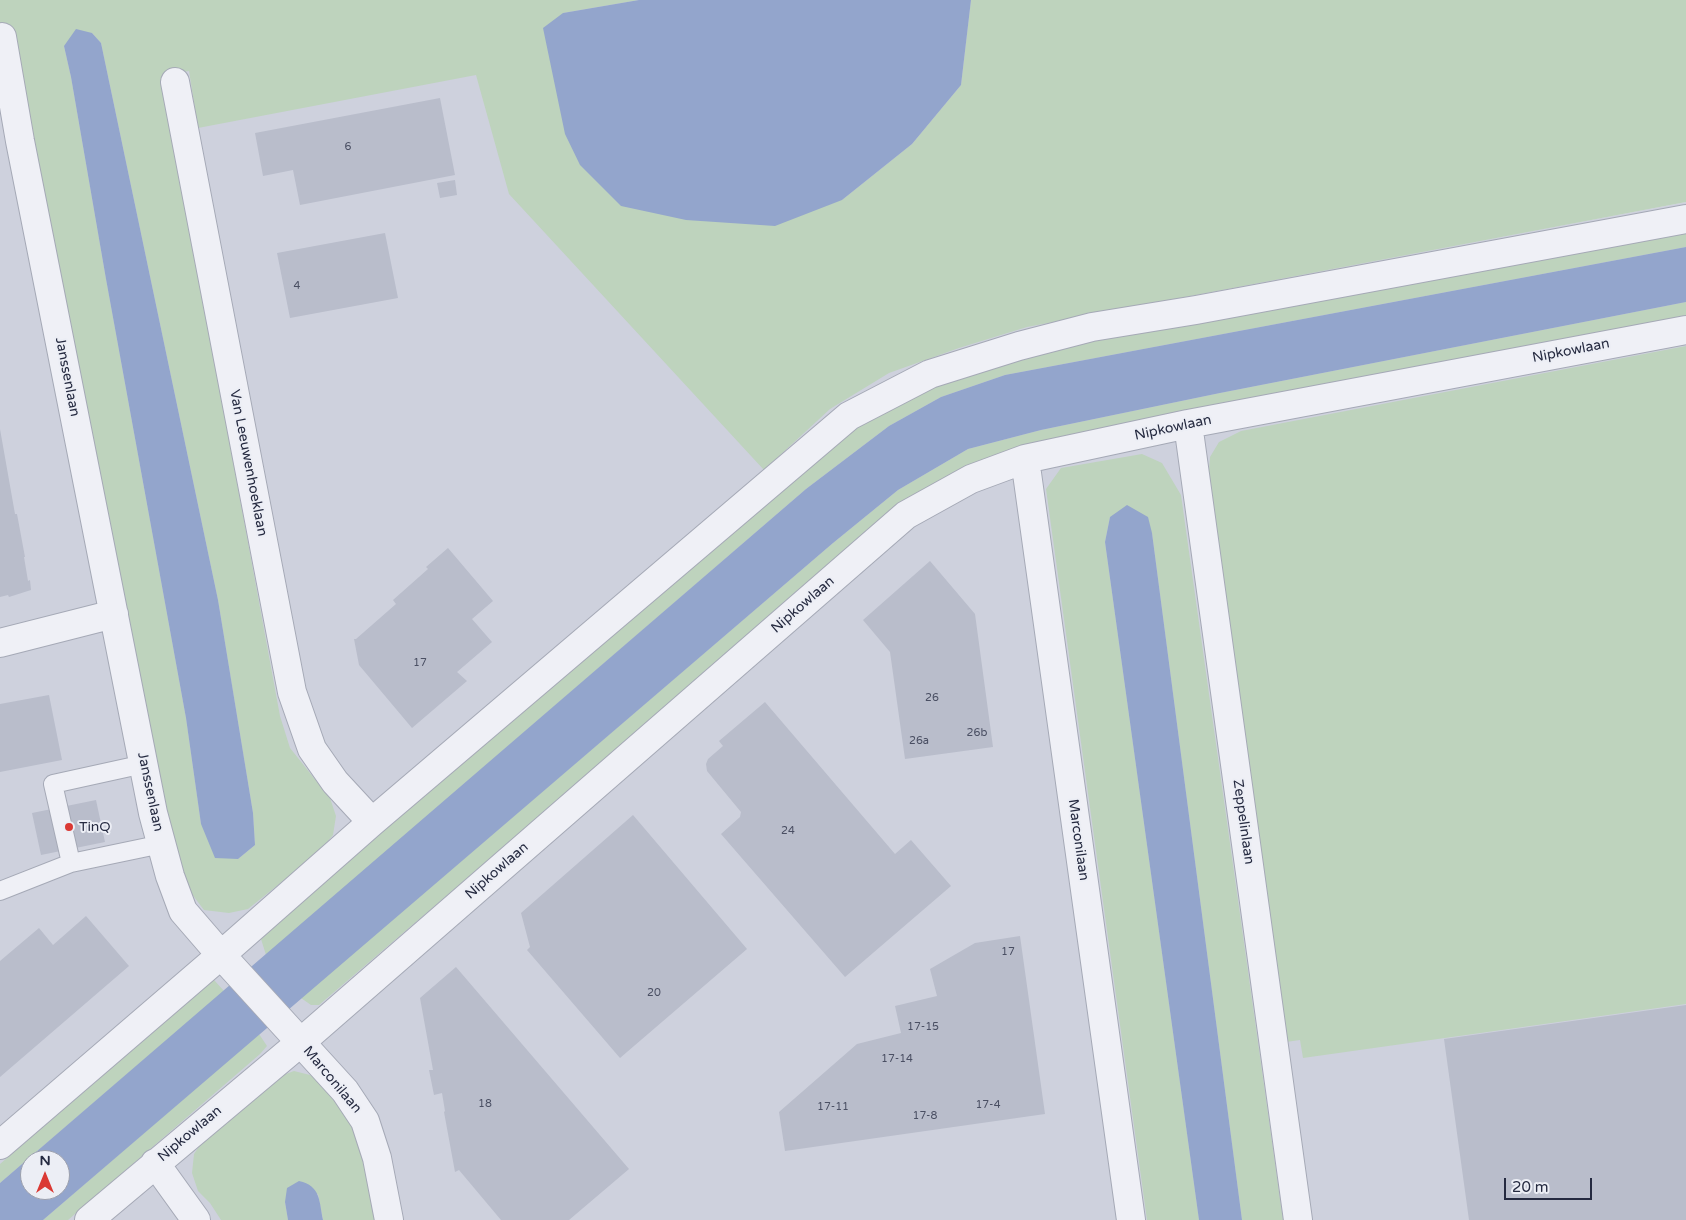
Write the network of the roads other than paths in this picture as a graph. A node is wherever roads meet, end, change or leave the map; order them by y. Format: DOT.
graph roads {
  1 [pos="2,37"];
  2 [pos="174,82"];
  3 [pos="10,143"];
  4 [pos="1686,219"];
  5 [pos="1686,330"];
  6 [pos="1188,424"];
  7 [pos="1024,459"];
  8 [pos="114,614"];
  9 [pos="0,643"];
  10 [pos="144,764"];
  11 [pos="372,822"];
  12 [pos="162,844"];
  13 [pos="71,863"];
  14 [pos="0,891"];
  15 [pos="221,955"];
  16 [pos="296,1036"];
  17 [pos="0,1146"];
  18 [pos="155,1164"];
  19 [pos="89,1220"];
  20 [pos="196,1220"];
  21 [pos="389,1220"];
  22 [pos="1131,1220"];
  23 [pos="1298,1220"];
  1 -- 3 [label="street, Janssenlaan"];
  2 -- 11 [label="street, Van Leeuwenhoeklaan"];
  3 -- 8 [label="street, Janssenlaan"];
  4 -- 11 [label="street"];
  5 -- 6 [label="street, Nipkowlaan"];
  6 -- 7 [label="street, Nipkowlaan"];
  6 -- 23 [label="street, Zeppelinlaan"];
  7 -- 16 [label="street, Nipkowlaan"];
  7 -- 22 [label="street, Marconilaan"];
  8 -- 9 [label="street"];
  8 -- 10 [label="street, Janssenlaan"];
  10 -- 12 [label="street, Janssenlaan"];
  10 -- 13 [label="lane"];
  11 -- 15 [label="street"];
  12 -- 13 [label="lane"];
  12 -- 15 [label="street, Janssenlaan"];
  13 -- 14 [label="lane"];
  15 -- 16 [label="street"];
  15 -- 17 [label="street"];
  16 -- 18 [label="street, Nipkowlaan"];
  16 -- 21 [label="street, Marconilaan"];
  18 -- 19 [label="street, Nipkowlaan"];
  18 -- 20 [label="street"];
}
